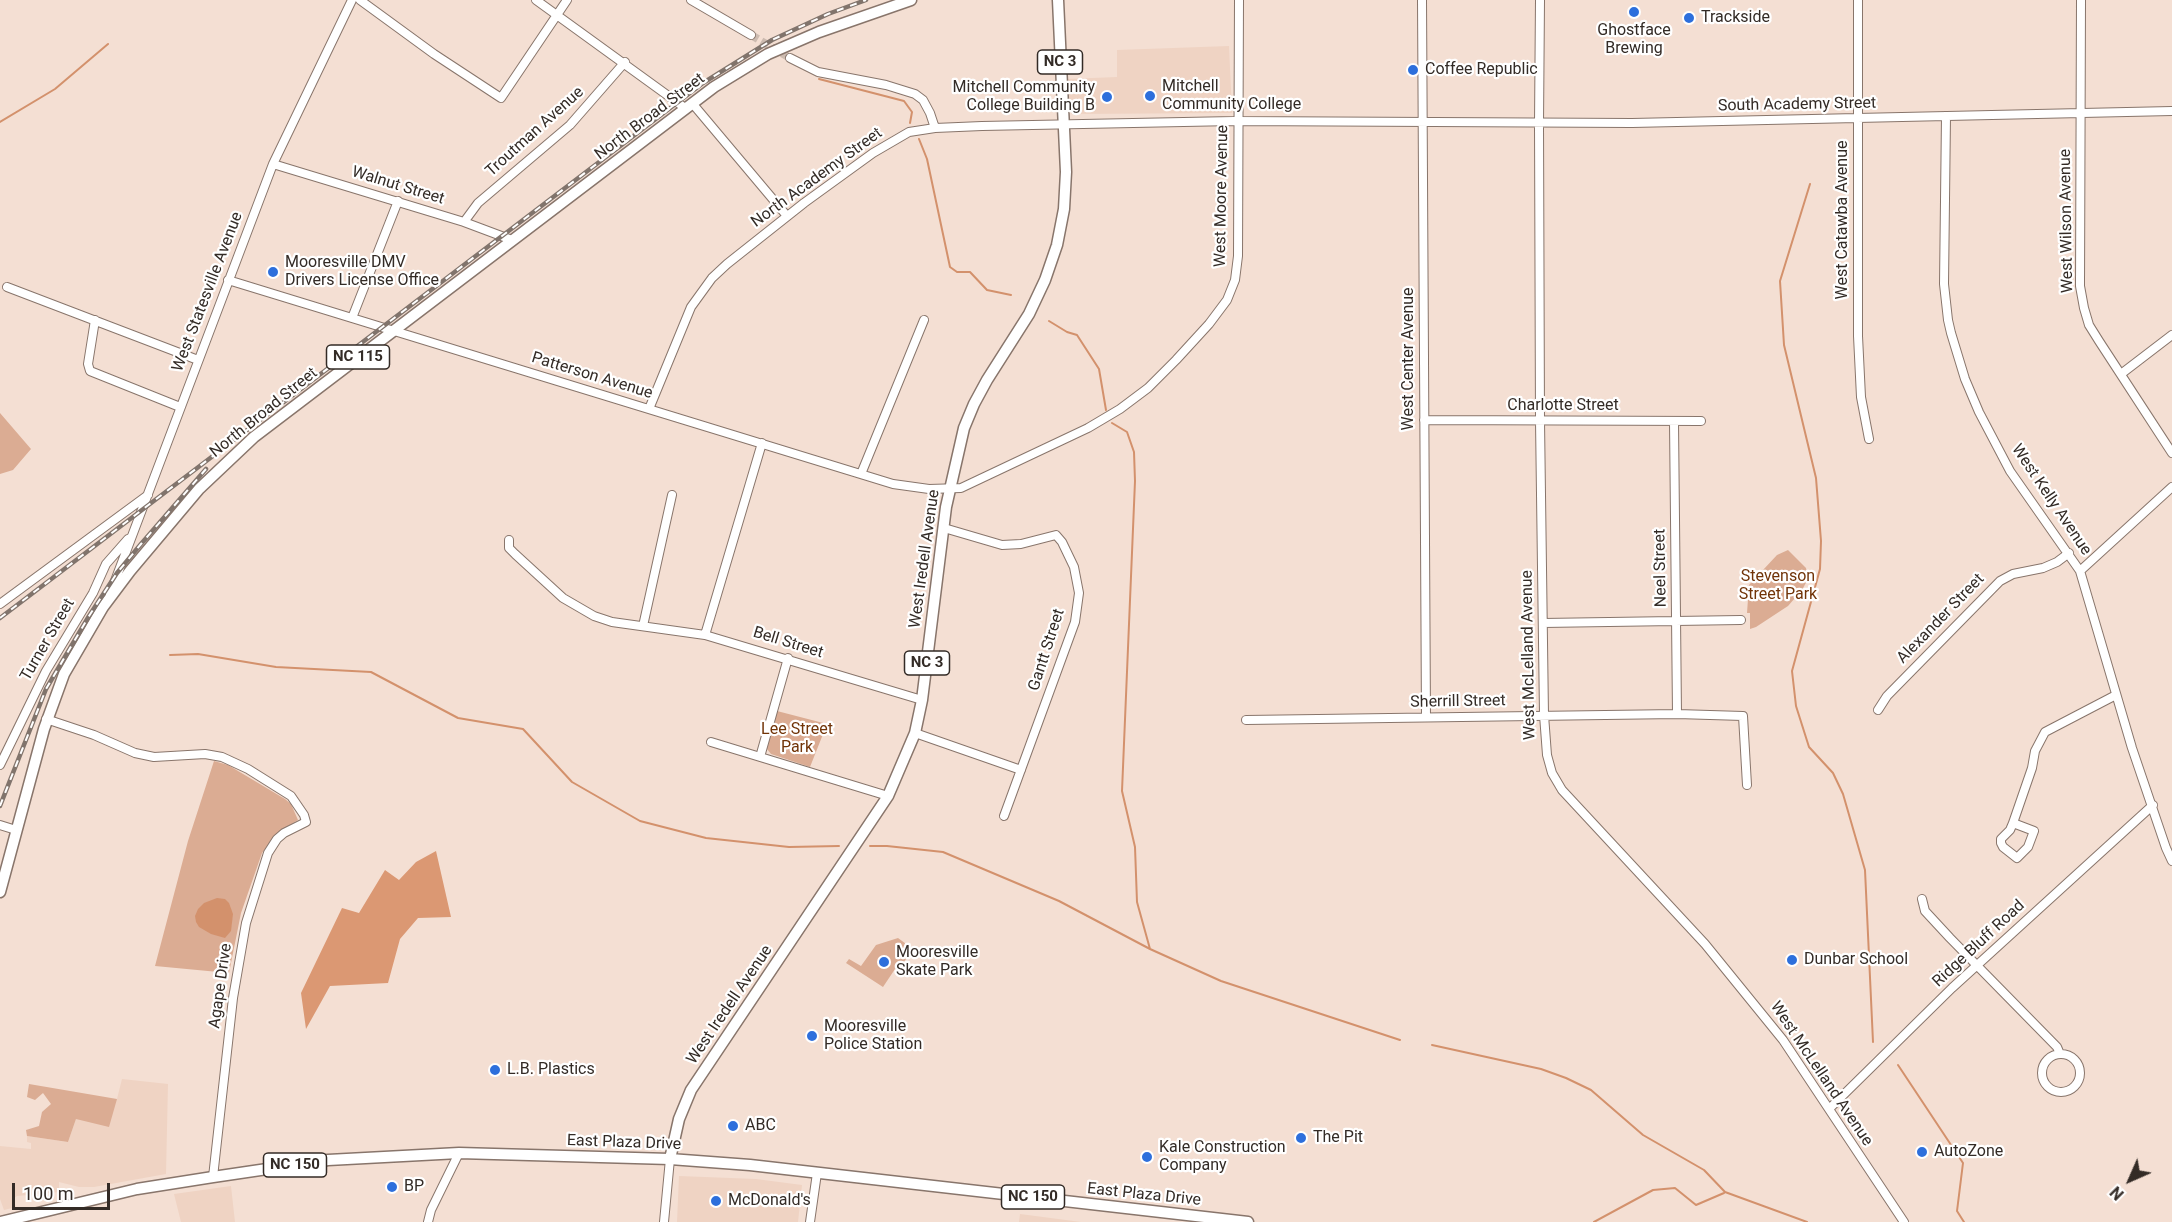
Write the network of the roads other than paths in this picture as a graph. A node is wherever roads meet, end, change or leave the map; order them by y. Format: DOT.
graph roads {
  1 [pos="352,0"];
  2 [pos="360,0"];
  3 [pos="536,0"];
  4 [pos="567,0"];
  5 [pos="691,0"];
  6 [pos="911,0"];
  7 [pos="1058,0"];
  8 [pos="1239,0"];
  9 [pos="1422,0"];
  10 [pos="1540,0"];
  11 [pos="1858,0"];
  12 [pos="2081,0"];
  13 [pos="557,14"];
  14 [pos="751,35"];
  15 [pos="790,58"];
  16 [pos="625,63"];
  17 [pos="689,105"];
  18 [pos="2172,111"];
  19 [pos="2081,113"];
  20 [pos="1946,116"];
  21 [pos="1858,118"];
  22 [pos="1239,121"];
  23 [pos="1422,123"];
  24 [pos="1539,123"];
  25 [pos="1063,124"];
  26 [pos="935,128"];
  27 [pos="273,164"];
  28 [pos="398,201"];
  29 [pos="787,216"];
  30 [pos="464,222"];
  31 [pos="512,240"];
  32 [pos="228,280"];
  33 [pos="7,287"];
  34 [pos="352,318"];
  35 [pos="95,320"];
  36 [pos="924,320"];
  37 [pos="393,331"];
  38 [pos="2172,335"];
  39 [pos="198,360"];
  40 [pos="2121,374"];
  41 [pos="180,407"];
  42 [pos="649,409"];
  43 [pos="1424,420"];
  44 [pos="1540,420"];
  45 [pos="1674,422"];
  46 [pos="1701,422"];
  47 [pos="1869,439"];
  48 [pos="762,443"];
  49 [pos="2172,453"];
  50 [pos="861,474"];
  51 [pos="2172,487"];
  52 [pos="949,489"];
  53 [pos="148,494"];
  54 [pos="672,495"];
  55 [pos="944,528"];
  56 [pos="131,536"];
  57 [pos="509,540"];
  58 [pos="2069,553"];
  59 [pos="2080,571"];
  60 [pos="107,602"];
  61 [pos="0,604"];
  62 [pos="1741,620"];
  63 [pos="1677,621"];
  64 [pos="1543,623"];
  65 [pos="643,626"];
  66 [pos="705,635"];
  67 [pos="788,658"];
  68 [pos="2116,695"];
  69 [pos="922,700"];
  70 [pos="1878,710"];
  71 [pos="1677,714"];
  72 [pos="1544,716"];
  73 [pos="1426,717"];
  74 [pos="46,719"];
  75 [pos="1246,720"];
  76 [pos="915,733"];
  77 [pos="711,742"];
  78 [pos="760,757"];
  79 [pos="0,765"];
  80 [pos="1021,770"];
  81 [pos="1747,785"];
  82 [pos="888,795"];
  83 [pos="2153,805"];
  84 [pos="1004,816"];
  85 [pos="2013,823"];
  86 [pos="0,825"];
  87 [pos="16,830"];
  88 [pos="2172,861"];
  89 [pos="0,892"];
  90 [pos="1922,899"];
  91 [pos="1977,964"];
  92 [pos="2060,1054"];
  93 [pos="1829,1109"];
  94 [pos="459,1153"];
  95 [pos="670,1159"];
  96 [pos="818,1173"];
  97 [pos="213,1176"];
  98 [pos="1,1222"];
  99 [pos="428,1222"];
  100 [pos="664,1222"];
  101 [pos="810,1222"];
  102 [pos="1248,1222"];
  103 [pos="1904,1222"];
  1 -- 27 [label="street, West Statesville Avenue"];
  2 -- 13 [label="street"];
  3 -- 13 [label="street"];
  4 -- 13 [label="street"];
  5 -- 14 [label="street"];
  6 -- 17 [label="main road, North Broad Street / NC 115"];
  7 -- 25 [label="main road, West Iredell Avenue / NC 3"];
  8 -- 22 [label="street, West Moore Avenue"];
  9 -- 23 [label="street, West Center Avenue"];
  10 -- 24 [label="street, West McLelland Avenue"];
  11 -- 21 [label="street, West Catawba Avenue"];
  12 -- 19 [label="street, West Wilson Avenue"];
  13 -- 16 [label="street"];
  15 -- 26 [label="street"];
  16 -- 17 [label="street"];
  16 -- 30 [label="street, Troutman Avenue"];
  17 -- 29 [label="street"];
  17 -- 31 [label="main road, North Broad Street / NC 115"];
  18 -- 19 [label="street, South Academy Street"];
  19 -- 20 [label="street, South Academy Street"];
  19 -- 40 [label="street, West Wilson Avenue"];
  20 -- 21 [label="street, South Academy Street"];
  20 -- 58 [label="street, West Kelly Avenue"];
  21 -- 24 [label="street, South Academy Street"];
  21 -- 47 [label="street, West Catawba Avenue"];
  22 -- 23 [label="street, North Academy Street"];
  22 -- 25 [label="street, North Academy Street"];
  22 -- 52 [label="street, West Moore Avenue"];
  23 -- 24 [label="street, South Academy Street"];
  23 -- 43 [label="street, West Center Avenue"];
  24 -- 44 [label="street, West McLelland Avenue"];
  25 -- 26 [label="street, North Academy Street"];
  25 -- 52 [label="main road, West Iredell Avenue / NC 3"];
  26 -- 29 [label="street, North Academy Street"];
  27 -- 28 [label="street, Walnut Street"];
  27 -- 32 [label="street, West Statesville Avenue"];
  28 -- 30 [label="street, Walnut Street"];
  28 -- 34 [label="street"];
  29 -- 42 [label="street, North Academy Street"];
  30 -- 31 [label="street, Walnut Street"];
  31 -- 37 [label="main road, North Broad Street / NC 115"];
  32 -- 34 [label="street, Patterson Avenue"];
  32 -- 39 [label="street, West Statesville Avenue"];
  33 -- 35 [label="street"];
  34 -- 37 [label="street, Patterson Avenue"];
  35 -- 39 [label="street"];
  35 -- 41 [label="street"];
  36 -- 50 [label="street"];
  37 -- 42 [label="street, Patterson Avenue"];
  37 -- 60 [label="main road, North Broad Street / NC 115"];
  38 -- 40 [label="street"];
  39 -- 41 [label="street, West Statesville Avenue"];
  40 -- 49 [label="street, West Wilson Avenue"];
  41 -- 53 [label="street, West Statesville Avenue"];
  42 -- 48 [label="street, Patterson Avenue"];
  43 -- 44 [label="street, Charlotte Street"];
  43 -- 73 [label="street, West Center Avenue"];
  44 -- 45 [label="street, Charlotte Street"];
  44 -- 64 [label="street, West McLelland Avenue"];
  45 -- 46 [label="street, Charlotte Street"];
  45 -- 63 [label="street, Neel Street"];
  48 -- 50 [label="street, Patterson Avenue"];
  48 -- 66 [label="street"];
  50 -- 52 [label="street, Patterson Avenue"];
  51 -- 59 [label="street"];
  52 -- 55 [label="main road, West Iredell Avenue / NC 3"];
  53 -- 56 [label="street, West Statesville Avenue"];
  53 -- 61 [label="street"];
  54 -- 65 [label="street"];
  55 -- 69 [label="main road, West Iredell Avenue / NC 3"];
  55 -- 80 [label="street, Gantt Street"];
  56 -- 60 [label="street, West Statesville Avenue"];
  56 -- 79 [label="street, Turner Street"];
  57 -- 65 [label="street, Bell Street"];
  58 -- 59 [label="street, West Kelly Avenue"];
  58 -- 70 [label="street, Alexander Street"];
  59 -- 68 [label="street, West Kelly Avenue"];
  60 -- 74 [label="main road, North Broad Street / NC 115"];
  62 -- 63 [label="street"];
  63 -- 64 [label="street"];
  63 -- 71 [label="street, Neel Street"];
  64 -- 72 [label="street, West McLelland Avenue"];
  65 -- 66 [label="street, Bell Street"];
  66 -- 67 [label="street, Bell Street"];
  67 -- 69 [label="street, Bell Street"];
  67 -- 78 [label="street"];
  68 -- 83 [label="street, West Kelly Avenue"];
  68 -- 85 [label="street"];
  69 -- 76 [label="main road, West Iredell Avenue / NC 3"];
  71 -- 72 [label="street, Sherrill Street"];
  71 -- 81 [label="street, Sherrill Street"];
  72 -- 73 [label="street, Sherrill Street"];
  72 -- 93 [label="street, West McLelland Avenue"];
  73 -- 75 [label="street, Sherrill Street"];
  74 -- 87 [label="main road, North Broad Street / NC 115"];
  74 -- 97 [label="street, Agape Drive"];
  76 -- 80 [label="street"];
  76 -- 82 [label="main road, West Iredell Avenue / NC 3"];
  77 -- 78 [label="street"];
  78 -- 82 [label="street"];
  80 -- 84 [label="street, Gantt Street"];
  82 -- 95 [label="main road, West Iredell Avenue / NC 3"];
  83 -- 88 [label="street, West Kelly Avenue"];
  83 -- 91 [label="street, Ridge Bluff Road"];
  86 -- 87 [label="street"];
  87 -- 89 [label="main road, North Broad Street / NC 115"];
  90 -- 91 [label="street"];
  91 -- 92 [label="street"];
  91 -- 93 [label="street, Ridge Bluff Road"];
  92 -- 92 [label="street"];
  93 -- 103 [label="street, West McLelland Avenue"];
  94 -- 95 [label="main road, East Plaza Drive / NC 150"];
  94 -- 97 [label="main road, East Plaza Drive / NC 150"];
  94 -- 99 [label="street"];
  95 -- 96 [label="main road, East Plaza Drive / NC 150"];
  95 -- 100 [label="street, West Iredell Avenue"];
  96 -- 101 [label="street"];
  96 -- 102 [label="main road, East Plaza Drive / NC 150"];
  97 -- 98 [label="main road, East Plaza Drive / NC 150"];
}
